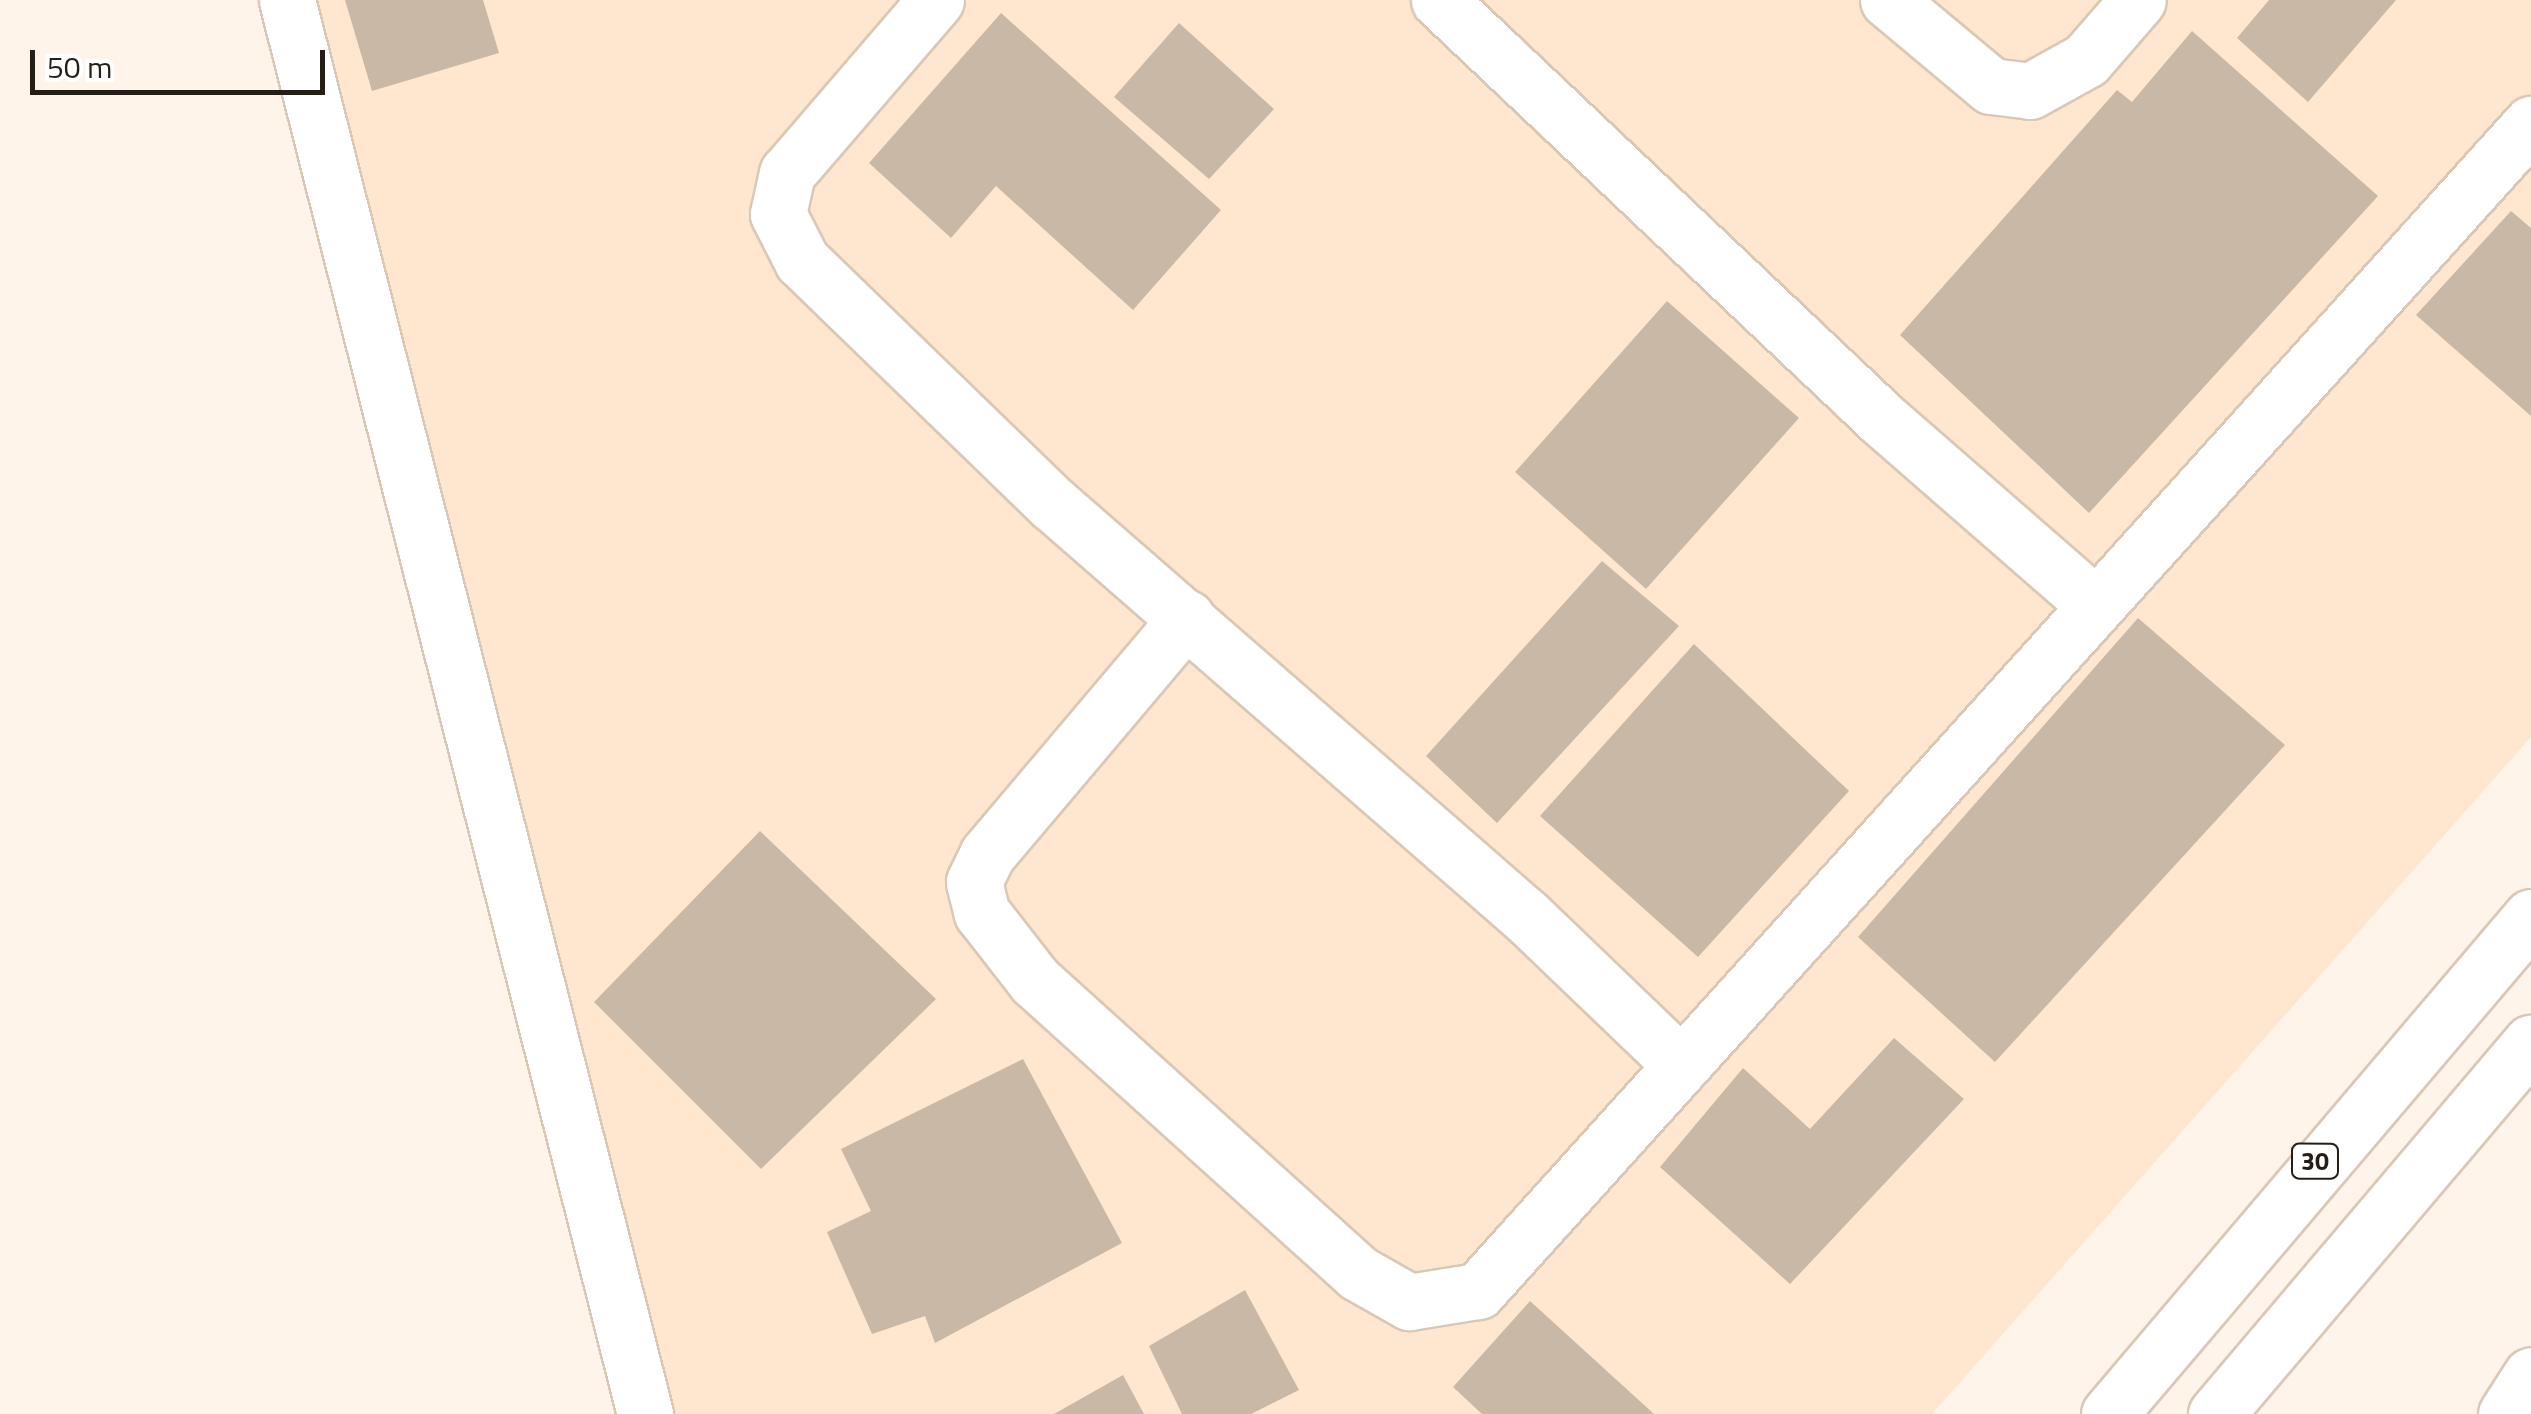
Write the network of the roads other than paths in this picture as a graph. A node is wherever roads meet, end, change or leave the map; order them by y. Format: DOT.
graph roads {
  1 [pos="286,0"];
  2 [pos="936,0"];
  3 [pos="1888,0"];
  4 [pos="2138,0"];
  5 [pos="1462,7"];
  6 [pos="2531,124"];
  7 [pos="2094,604"];
  8 [pos="1187,618"];
  9 [pos="2531,917"];
  10 [pos="2531,1044"];
  11 [pos="1677,1061"];
  12 [pos="2531,1375"];
  13 [pos="645,1414"];
  14 [pos="2109,1414"];
  15 [pos="2216,1414"];
  16 [pos="2506,1414"];
  1 -- 13 [label="main road"];
  2 -- 8 [label="main road"];
  3 -- 4 [label="main road"];
  5 -- 7 [label="main road"];
  6 -- 7 [label="main road"];
  7 -- 11 [label="main road"];
  8 -- 11 [label="main road"];
  8 -- 11 [label="main road"];
  9 -- 14 [label="main road, 30"];
  10 -- 15 [label="main road"];
  12 -- 16 [label="main road"];
}
